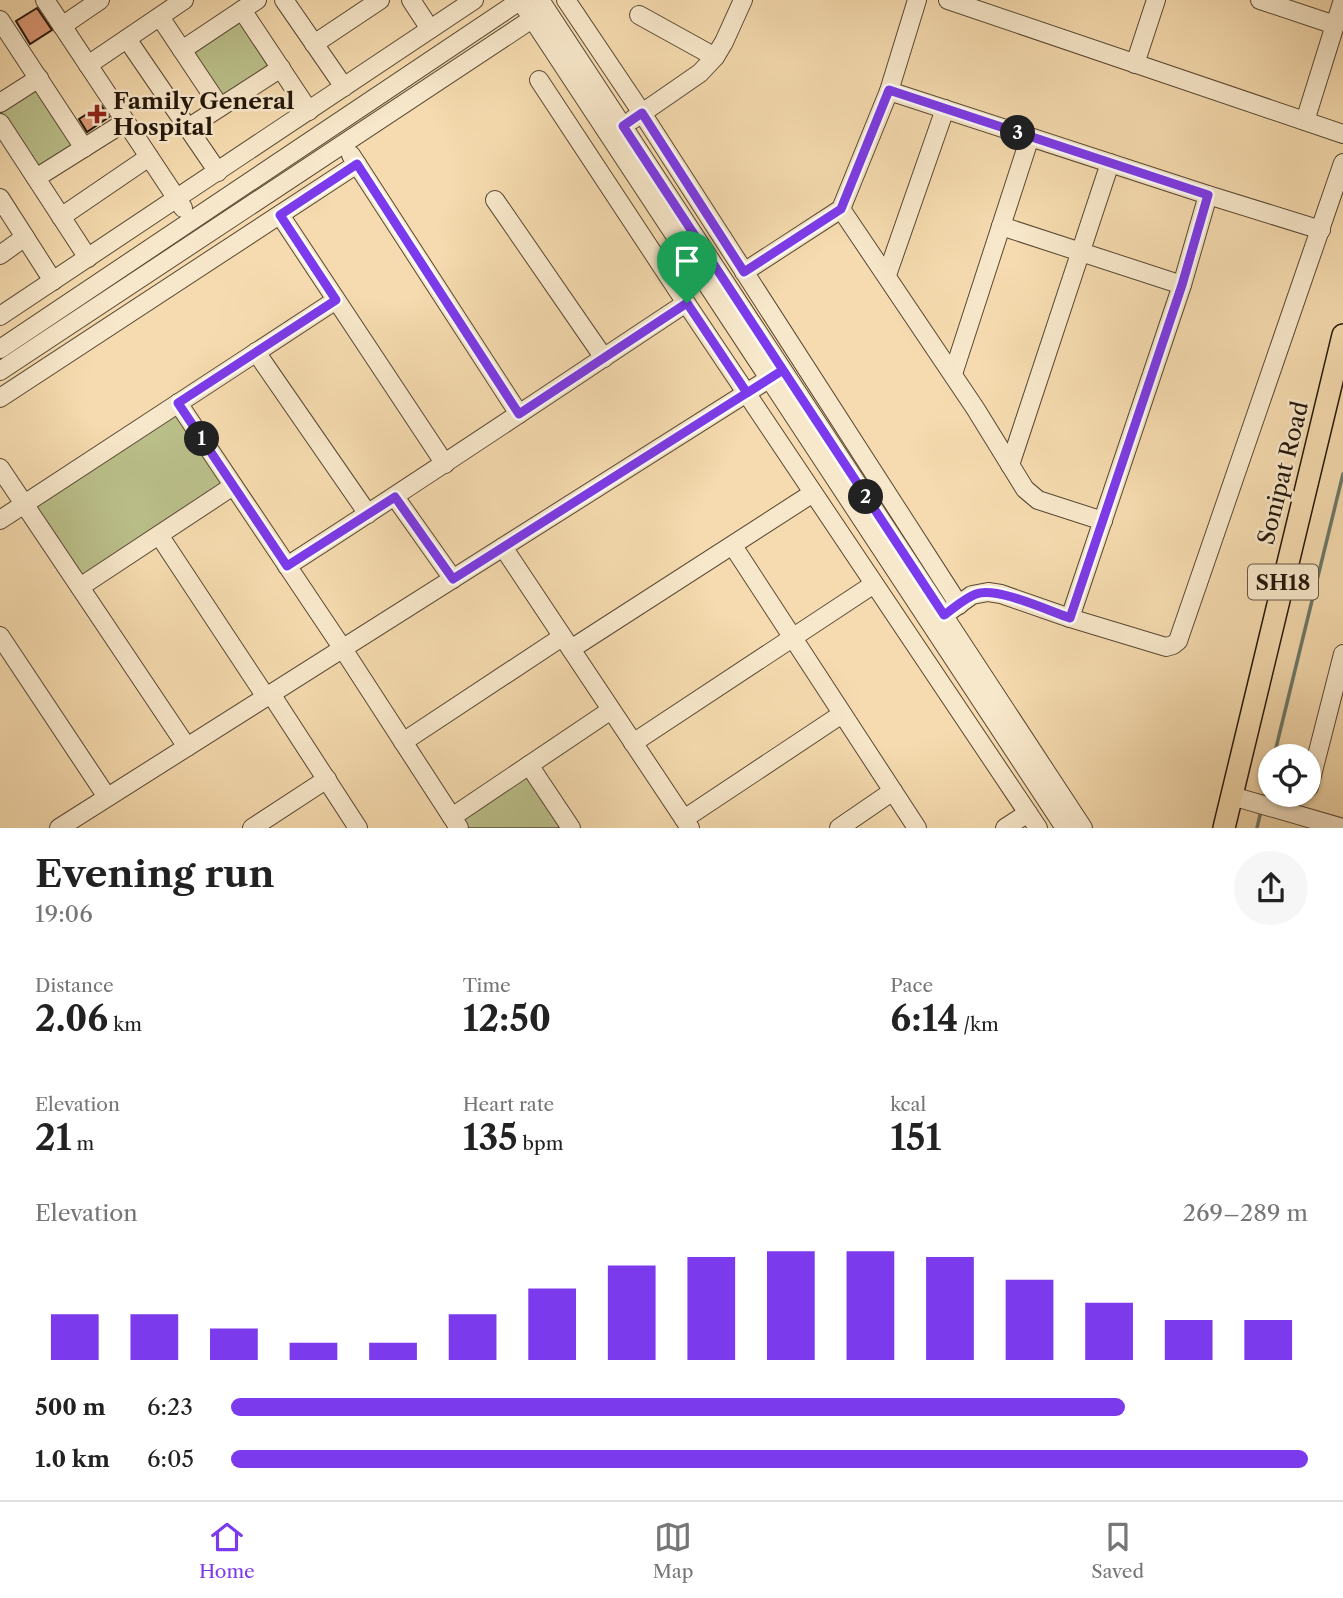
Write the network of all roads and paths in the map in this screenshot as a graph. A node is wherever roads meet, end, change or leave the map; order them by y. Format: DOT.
graph roads {
  1 [pos="45,0"];
  2 [pos="100,0"];
  3 [pos="184,0"];
  4 [pos="380,0"];
  5 [pos="411,0"];
  6 [pos="474,0"];
  7 [pos="520,0"];
  8 [pos="566,0"];
  9 [pos="743,0"];
  10 [pos="917,0"];
  11 [pos="948,0"];
  12 [pos="1156,0"];
  13 [pos="1260,0"];
  14 [pos="1343,0"];
  15 [pos="291,2"];
  16 [pos="249,5"];
  17 [pos="540,9"];
  18 [pos="639,16"];
  19 [pos="160,17"];
  20 [pos="0,20"];
  21 [pos="1335,25"];
  22 [pos="62,26"];
  23 [pos="430,29"];
  24 [pos="127,39"];
  25 [pos="314,44"];
  26 [pos="7,46"];
  27 [pos="182,50"];
  28 [pos="715,57"];
  29 [pos="1135,64"];
  30 [pos="88,65"];
  31 [pos="281,68"];
  32 [pos="39,78"];
  33 [pos="539,80"];
  34 [pos="344,88"];
  35 [pos="889,90"];
  36 [pos="0,103"];
  37 [pos="220,107"];
  38 [pos="945,109"];
  39 [pos="309,111"];
  40 [pos="642,113"];
  41 [pos="1305,121"];
  42 [pos="125,122"];
  43 [pos="0,123"];
  44 [pos="623,126"];
  45 [pos="188,128"];
  46 [pos="1343,134"];
  47 [pos="1030,137"];
  48 [pos="344,143"];
  49 [pos="85,148"];
  50 [pos="7,149"];
  51 [pos="149,157"];
  52 [pos="1110,163"];
  53 [pos="1343,163"];
  54 [pos="357,164"];
  55 [pos="218,172"];
  56 [pos="36,178"];
  57 [pos="1208,195"];
  58 [pos="0,198"];
  59 [pos="177,199"];
  60 [pos="495,200"];
  61 [pos="841,209"];
  62 [pos="280,215"];
  63 [pos="61,216"];
  64 [pos="191,221"];
  65 [pos="1001,226"];
  66 [pos="1321,230"];
  67 [pos="25,237"];
  68 [pos="202,237"];
  69 [pos="1082,253"];
  70 [pos="0,255"];
  71 [pos="88,258"];
  72 [pos="744,272"];
  73 [pos="887,275"];
  74 [pos="54,281"];
  75 [pos="1182,285"];
  76 [pos="336,300"];
  77 [pos="687,303"];
  78 [pos="0,316"];
  79 [pos="1343,335"];
  80 [pos="0,349"];
  81 [pos="256,352"];
  82 [pos="604,358"];
  83 [pos="0,371"];
  84 [pos="776,374"];
  85 [pos="953,374"];
  86 [pos="747,393"];
  87 [pos="1343,396"];
  88 [pos="0,398"];
  89 [pos="178,403"];
  90 [pos="519,414"];
  91 [pos="445,464"];
  92 [pos="1010,465"];
  93 [pos="0,468"];
  94 [pos="233,486"];
  95 [pos="813,493"];
  96 [pos="395,497"];
  97 [pos="24,504"];
  98 [pos="368,514"];
  99 [pos="0,520"];
  100 [pos="1103,521"];
  101 [pos="159,535"];
  102 [pos="733,546"];
  103 [pos="503,547"];
  104 [pos="287,566"];
  105 [pos="453,579"];
  106 [pos="874,584"];
  107 [pos="79,587"];
  108 [pos="952,610"];
  109 [pos="1070,618"];
  110 [pos="0,636"];
  111 [pos="792,638"];
  112 [pos="567,643"];
  113 [pos="343,649"];
  114 [pos="1343,654"];
  115 [pos="269,695"];
  116 [pos="611,710"];
  117 [pos="842,714"];
  118 [pos="403,741"];
  119 [pos="633,743"];
  120 [pos="1320,744"];
  121 [pos="187,747"];
  122 [pos="528,765"];
  123 [pos="327,779"];
  124 [pos="892,791"];
  125 [pos="107,797"];
  126 [pos="1251,801"];
  127 [pos="1303,807"];
  128 [pos="1028,813"];
  129 [pos="1301,816"];
  130 [pos="455,823"];
  131 [pos="687,824"];
  132 [pos="59,828"];
  133 [pos="253,828"];
  134 [pos="358,828"];
  135 [pos="571,828"];
  136 [pos="839,828"];
  137 [pos="917,828"];
  138 [pos="1005,828"];
  139 [pos="1038,828"];
  140 [pos="1065,828"];
  141 [pos="1083,828"];
  142 [pos="1224,828"];
  143 [pos="1238,828"];
  144 [pos="1343,828"];
  1 -- 22 [label="street"];
  2 -- 22 [label="street"];
  3 -- 19 [label="street"];
  4 -- 25 [label="street"];
  5 -- 23 [label="street"];
  6 -- 23 [label="street"];
  7 -- 17 [label="street"];
  7 -- 64 [label="street"];
  8 -- 40 [label="street"];
  9 -- 28 [label="street"];
  10 -- 35 [label="street"];
  11 -- 29 [label="street"];
  12 -- 29 [label="street"];
  13 -- 21 [label="street"];
  14 -- 21 [label="street"];
  15 -- 25 [label="street"];
  16 -- 27 [label="street"];
  16 -- 31 [label="street"];
  17 -- 44 [label="street"];
  17 -- 48 [label="street"];
  17 -- 84 [label="street"];
  18 -- 28 [label="street"];
  19 -- 24 [label="street"];
  19 -- 27 [label="street"];
  20 -- 26 [label="street"];
  21 -- 41 [label="street"];
  22 -- 30 [label="street"];
  23 -- 34 [label="street"];
  24 -- 30 [label="street"];
  24 -- 45 [label="street"];
  25 -- 34 [label="street"];
  26 -- 32 [label="street"];
  27 -- 37 [label="street"];
  28 -- 40 [label="street"];
  29 -- 41 [label="street"];
  30 -- 42 [label="street"];
  31 -- 37 [label="street"];
  31 -- 39 [label="street"];
  32 -- 36 [label="street"];
  32 -- 49 [label="street"];
  33 -- 77 [label="street"];
  34 -- 39 [label="street"];
  35 -- 38 [label="street"];
  35 -- 61 [label="street"];
  37 -- 45 [label="street"];
  38 -- 47 [label="street"];
  38 -- 73 [label="street"];
  39 -- 55 [label="street"];
  40 -- 44 [label="street"];
  40 -- 72 [label="street"];
  41 -- 46 [label="street"];
  42 -- 49 [label="street"];
  42 -- 51 [label="street"];
  43 -- 50 [label="street"];
  44 -- 84 [label="street"];
  45 -- 55 [label="street"];
  47 -- 52 [label="street"];
  47 -- 65 [label="street"];
  48 -- 54 [label="street"];
  48 -- 68 [label="street"];
  49 -- 56 [label="street"];
  50 -- 56 [label="street"];
  51 -- 59 [label="street"];
  51 -- 63 [label="street"];
  52 -- 57 [label="street"];
  52 -- 69 [label="street"];
  53 -- 66 [label="street"];
  54 -- 62 [label="street"];
  54 -- 90 [label="street"];
  55 -- 59 [label="street"];
  56 -- 63 [label="street"];
  57 -- 66 [label="street"];
  57 -- 75 [label="street"];
  58 -- 67 [label="street"];
  59 -- 64 [label="street"];
  59 -- 71 [label="street"];
  60 -- 82 [label="street"];
  61 -- 72 [label="street"];
  61 -- 73 [label="street"];
  62 -- 76 [label="street"];
  62 -- 88 [label="street"];
  63 -- 71 [label="street"];
  64 -- 68 [label="street"];
  64 -- 80 [label="street"];
  65 -- 69 [label="street"];
  65 -- 85 [label="street"];
  66 -- 109 [label="street"];
  67 -- 70 [label="street"];
  67 -- 74 [label="street"];
  68 -- 83 [label="street"];
  69 -- 75 [label="street"];
  69 -- 92 [label="street"];
  71 -- 74 [label="street"];
  72 -- 108 [label="street"];
  73 -- 85 [label="street"];
  74 -- 78 [label="street"];
  75 -- 100 [label="street"];
  76 -- 81 [label="street"];
  76 -- 91 [label="street"];
  77 -- 82 [label="street"];
  77 -- 86 [label="street"];
  79 -- 126 [label="main road, Sonipat Road / SH18"];
  81 -- 89 [label="street"];
  81 -- 98 [label="street"];
  82 -- 90 [label="street"];
  84 -- 86 [label="street"];
  84 -- 108 [label="street"];
  84 -- 140 [label="street"];
  85 -- 92 [label="street"];
  86 -- 95 [label="street"];
  86 -- 103 [label="street"];
  87 -- 126 [label="main road, Sonipat Road / SH18"];
  89 -- 94 [label="street"];
  89 -- 97 [label="street"];
  90 -- 91 [label="street"];
  91 -- 96 [label="street"];
  92 -- 100 [label="street"];
  93 -- 97 [label="street"];
  94 -- 101 [label="street"];
  94 -- 104 [label="street"];
  95 -- 102 [label="street"];
  95 -- 106 [label="street"];
  96 -- 98 [label="street"];
  96 -- 105 [label="street"];
  97 -- 99 [label="street"];
  97 -- 107 [label="street"];
  98 -- 104 [label="street"];
  100 -- 109 [label="street"];
  101 -- 107 [label="street"];
  101 -- 115 [label="street"];
  102 -- 111 [label="street"];
  102 -- 112 [label="street"];
  103 -- 105 [label="street"];
  103 -- 112 [label="street"];
  104 -- 113 [label="street"];
  105 -- 113 [label="street"];
  106 -- 111 [label="street"];
  106 -- 128 [label="street"];
  107 -- 121 [label="street"];
  108 -- 109 [label="street"];
  108 -- 141 [label="street"];
  110 -- 125 [label="street"];
  111 -- 117 [label="street"];
  111 -- 119 [label="street"];
  112 -- 116 [label="street"];
  112 -- 118 [label="street"];
  113 -- 115 [label="street"];
  113 -- 118 [label="street"];
  114 -- 120 [label="street"];
  115 -- 121 [label="street"];
  115 -- 123 [label="street"];
  116 -- 119 [label="street"];
  116 -- 122 [label="street"];
  117 -- 124 [label="street"];
  117 -- 131 [label="street"];
  118 -- 130 [label="street"];
  119 -- 131 [label="street"];
  121 -- 125 [label="street"];
  122 -- 130 [label="street"];
  122 -- 135 [label="street"];
  123 -- 133 [label="street"];
  123 -- 134 [label="street"];
  124 -- 136 [label="street"];
  124 -- 137 [label="street"];
  125 -- 132 [label="street"];
  126 -- 129 [label="street"];
  126 -- 142 [label="main road, Sonipat Road / SH18"];
  126 -- 143 [label="main road, Sonipat Road / SH18"];
  127 -- 129 [label="street"];
  128 -- 138 [label="street"];
  128 -- 139 [label="street"];
  129 -- 144 [label="street"];
}
